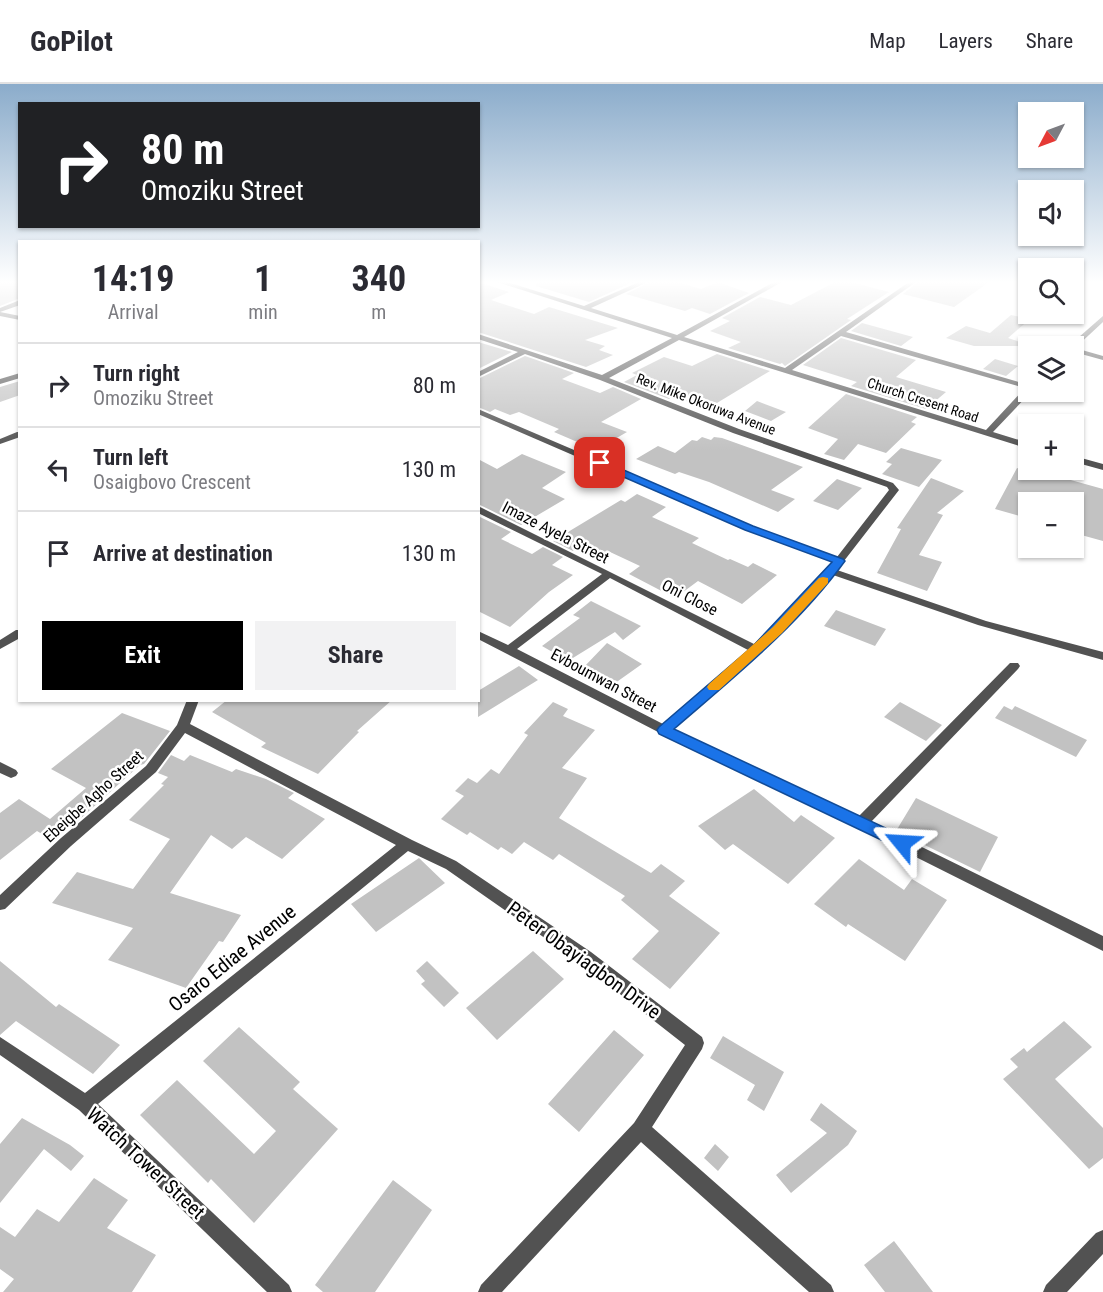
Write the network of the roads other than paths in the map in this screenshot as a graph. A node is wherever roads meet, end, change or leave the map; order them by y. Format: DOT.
graph roads {
  1 [pos="485,338"];
  2 [pos="679,338"];
  3 [pos="680,338"];
  4 [pos="832,338"];
  5 [pos="858,338"];
  6 [pos="525,351"];
  7 [pos="1084,352"];
  8 [pos="1103,358"];
  9 [pos="787,370"];
  10 [pos="480,374"];
  11 [pos="18,376"];
  12 [pos="603,378"];
  13 [pos="0,382"];
  14 [pos="1018,385"];
  15 [pos="1018,400"];
  16 [pos="480,412"];
  17 [pos="987,434"];
  18 [pos="18,435"];
  19 [pos="0,442"];
  20 [pos="1018,443"];
  21 [pos="1084,462"];
  22 [pos="1103,467"];
  23 [pos="480,510"];
  24 [pos="839,561"];
  25 [pos="831,571"];
  26 [pos="609,574"];
  27 [pos="18,634"];
  28 [pos="480,635"];
  29 [pos="0,645"];
  30 [pos="509,650"];
  31 [pos="757,650"];
  32 [pos="1103,656"];
  33 [pos="1014,666"];
  34 [pos="192,702"];
  35 [pos="183,726"];
  36 [pos="664,730"];
  37 [pos="861,822"];
  38 [pos="406,844"];
  39 [pos="0,904"];
  40 [pos="1103,944"];
  41 [pos="0,1045"];
  42 [pos="85,1104"];
  43 [pos="640,1129"];
  44 [pos="1103,1240"];
  45 [pos="282,1292"];
  46 [pos="488,1292"];
  47 [pos="824,1292"];
  48 [pos="1053,1292"];
  1 -- 6 [label="street, Rev. Mike Okoruwa Avenue"];
  2 -- 12 [label="street"];
  3 -- 9 [label="street, Church Cresent Road"];
  4 -- 9 [label="street"];
  5 -- 14 [label="street"];
  6 -- 10 [label="street"];
  6 -- 12 [label="street, Rev. Mike Okoruwa Avenue"];
  7 -- 8 [label="street"];
  9 -- 17 [label="street, Church Cresent Road"];
  11 -- 13 [label="street"];
  12 -- 24 [label="street, Rev. Mike Okoruwa Avenue"];
  15 -- 17 [label="street"];
  16 -- 24 [label="street"];
  17 -- 20 [label="street, Church Cresent Road"];
  18 -- 19 [label="lane"];
  21 -- 22 [label="street"];
  23 -- 26 [label="street, Imaze Ayela Street"];
  24 -- 25 [label="street"];
  25 -- 31 [label="street"];
  25 -- 32 [label="street"];
  26 -- 30 [label="street, Imaze Ayela Street"];
  26 -- 31 [label="street, Oni Close"];
  27 -- 29 [label="street"];
  28 -- 30 [label="street, Evboumwan Street"];
  30 -- 36 [label="street, Evboumwan Street"];
  31 -- 36 [label="street"];
  33 -- 37 [label="street"];
  34 -- 35 [label="street, Ebeigbe Agho Street"];
  35 -- 38 [label="street, Peter Obayiagbon Drive"];
  35 -- 39 [label="street, Ebeigbe Agho Street"];
  36 -- 37 [label="street, Evboumwan Street"];
  37 -- 40 [label="street, Evboumwan Street"];
  38 -- 42 [label="street, Osaro Ediae Avenue"];
  38 -- 43 [label="street, Peter Obayiagbon Drive"];
  41 -- 42 [label="street, Watch Tower Street"];
  42 -- 45 [label="street, Watch Tower Street"];
  43 -- 46 [label="street, Peter Obayiagbon Drive"];
  43 -- 47 [label="street"];
  44 -- 48 [label="street"];
}
